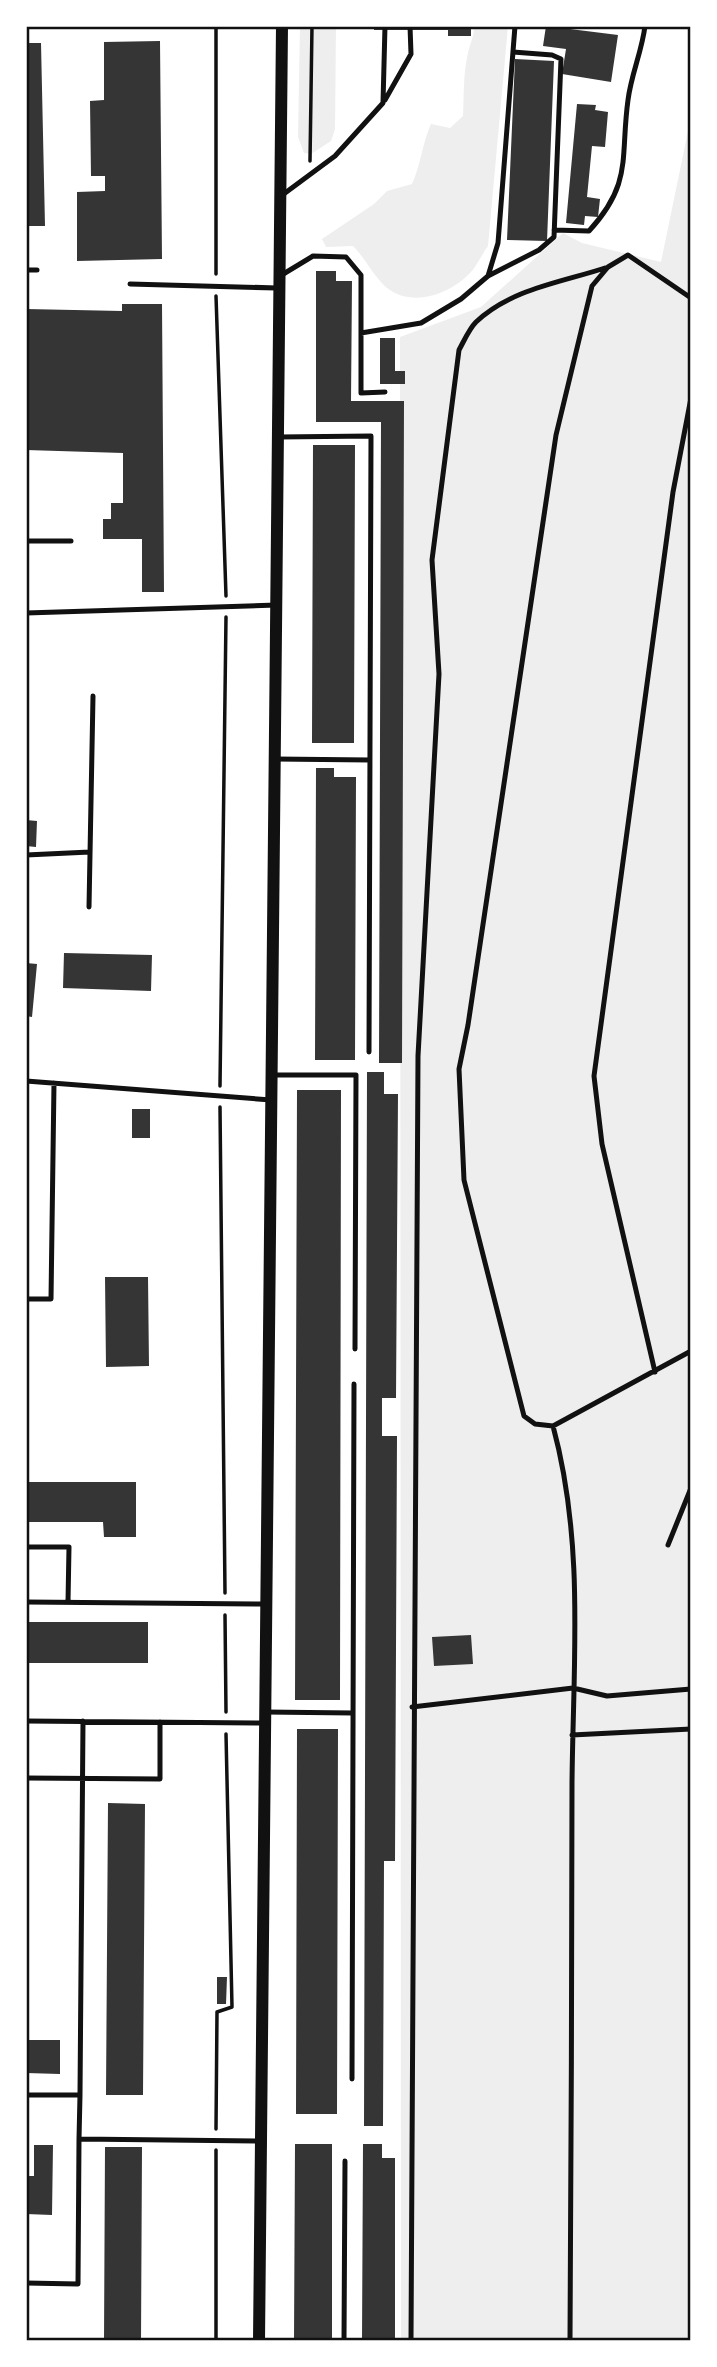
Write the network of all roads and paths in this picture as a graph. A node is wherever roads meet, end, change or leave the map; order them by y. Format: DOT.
graph roads {
  1 [pos="216,26"];
  2 [pos="282,26"];
  3 [pos="312,26"];
  4 [pos="385,26"];
  5 [pos="410,26"];
  6 [pos="515,26"];
  7 [pos="645,26"];
  8 [pos="513,52"];
  9 [pos="383,103"];
  10 [pos="310,176"];
  11 [pos="281,196"];
  12 [pos="554,230"];
  13 [pos="608,267"];
  14 [pos="26,270"];
  15 [pos="37,270"];
  16 [pos="488,276"];
  17 [pos="280,282"];
  18 [pos="130,284"];
  19 [pos="216,287"];
  20 [pos="691,298"];
  21 [pos="361,333"];
  22 [pos="386,392"];
  23 [pos="691,398"];
  24 [pos="279,437"];
  25 [pos="26,541"];
  26 [pos="71,541"];
  27 [pos="277,605"];
  28 [pos="226,607"];
  29 [pos="26,613"];
  30 [pos="93,696"];
  31 [pos="275,759"];
  32 [pos="370,760"];
  33 [pos="90,852"];
  34 [pos="26,855"];
  35 [pos="89,907"];
  36 [pos="369,1052"];
  37 [pos="271,1075"];
  38 [pos="26,1081"];
  39 [pos="54,1083"];
  40 [pos="220,1096"];
  41 [pos="271,1100"];
  42 [pos="26,1300"];
  43 [pos="355,1349"];
  44 [pos="691,1351"];
  45 [pos="655,1372"];
  46 [pos="354,1384"];
  47 [pos="553,1426"];
  48 [pos="691,1488"];
  49 [pos="668,1545"];
  50 [pos="26,1546"];
  51 [pos="26,1602"];
  52 [pos="68,1602"];
  53 [pos="225,1604"];
  54 [pos="266,1604"];
  55 [pos="573,1688"];
  56 [pos="691,1689"];
  57 [pos="412,1707"];
  58 [pos="353,1713"];
  59 [pos="264,1718"];
  60 [pos="26,1721"];
  61 [pos="83,1721"];
  62 [pos="160,1722"];
  63 [pos="226,1722"];
  64 [pos="691,1729"];
  65 [pos="572,1735"];
  66 [pos="26,1778"];
  67 [pos="82,1778"];
  68 [pos="352,2079"];
  69 [pos="26,2095"];
  70 [pos="80,2095"];
  71 [pos="79,2139"];
  72 [pos="216,2140"];
  73 [pos="260,2141"];
  74 [pos="345,2161"];
  75 [pos="26,2283"];
  76 [pos="216,2341"];
  77 [pos="259,2341"];
  78 [pos="344,2341"];
  79 [pos="411,2341"];
  80 [pos="570,2341"];
  1 -- 19 [label="path"];
  2 -- 11 [label="street"];
  3 -- 10 [label="path"];
  4 -- 9 [label="lane"];
  5 -- 9 [label="lane"];
  6 -- 8 [label="lane"];
  7 -- 12 [label="lane"];
  8 -- 12 [label="lane"];
  8 -- 16 [label="lane"];
  9 -- 10 [label="lane"];
  10 -- 11 [label="lane"];
  11 -- 17 [label="street"];
  12 -- 16 [label="lane"];
  13 -- 20 [label="lane"];
  13 -- 47 [label="lane"];
  13 -- 57 [label="lane"];
  14 -- 15 [label="lane"];
  16 -- 21 [label="lane"];
  17 -- 19 [label="lane"];
  17 -- 21 [label="lane"];
  17 -- 24 [label="street"];
  18 -- 19 [label="lane"];
  19 -- 28 [label="path"];
  21 -- 22 [label="lane"];
  23 -- 45 [label="lane"];
  24 -- 27 [label="street"];
  24 -- 32 [label="lane"];
  25 -- 26 [label="lane"];
  27 -- 28 [label="lane"];
  27 -- 31 [label="street"];
  28 -- 29 [label="lane"];
  28 -- 40 [label="path"];
  30 -- 33 [label="lane"];
  31 -- 32 [label="lane"];
  31 -- 37 [label="street"];
  32 -- 36 [label="lane"];
  33 -- 34 [label="lane"];
  33 -- 35 [label="lane"];
  37 -- 41 [label="street"];
  37 -- 43 [label="lane"];
  38 -- 39 [label="lane"];
  39 -- 40 [label="lane"];
  39 -- 42 [label="lane"];
  40 -- 41 [label="lane"];
  40 -- 53 [label="path"];
  41 -- 54 [label="street"];
  44 -- 45 [label="lane"];
  45 -- 47 [label="lane"];
  46 -- 58 [label="lane"];
  47 -- 55 [label="lane"];
  48 -- 49 [label="lane"];
  50 -- 52 [label="lane"];
  51 -- 52 [label="lane"];
  52 -- 53 [label="lane"];
  53 -- 54 [label="lane"];
  53 -- 63 [label="path"];
  54 -- 59 [label="street"];
  55 -- 56 [label="lane"];
  55 -- 57 [label="lane"];
  55 -- 65 [label="lane"];
  57 -- 79 [label="lane"];
  58 -- 59 [label="lane"];
  58 -- 68 [label="lane"];
  59 -- 63 [label="lane"];
  59 -- 73 [label="street"];
  60 -- 61 [label="lane"];
  61 -- 62 [label="lane"];
  61 -- 67 [label="lane"];
  62 -- 63 [label="lane"];
  62 -- 67 [label="lane"];
  63 -- 72 [label="path"];
  64 -- 65 [label="lane"];
  65 -- 80 [label="lane"];
  66 -- 67 [label="lane"];
  67 -- 70 [label="lane"];
  69 -- 70 [label="lane"];
  70 -- 71 [label="lane"];
  71 -- 72 [label="lane"];
  71 -- 75 [label="lane"];
  72 -- 73 [label="lane"];
  72 -- 76 [label="path"];
  73 -- 77 [label="street"];
  74 -- 78 [label="lane"];
}
